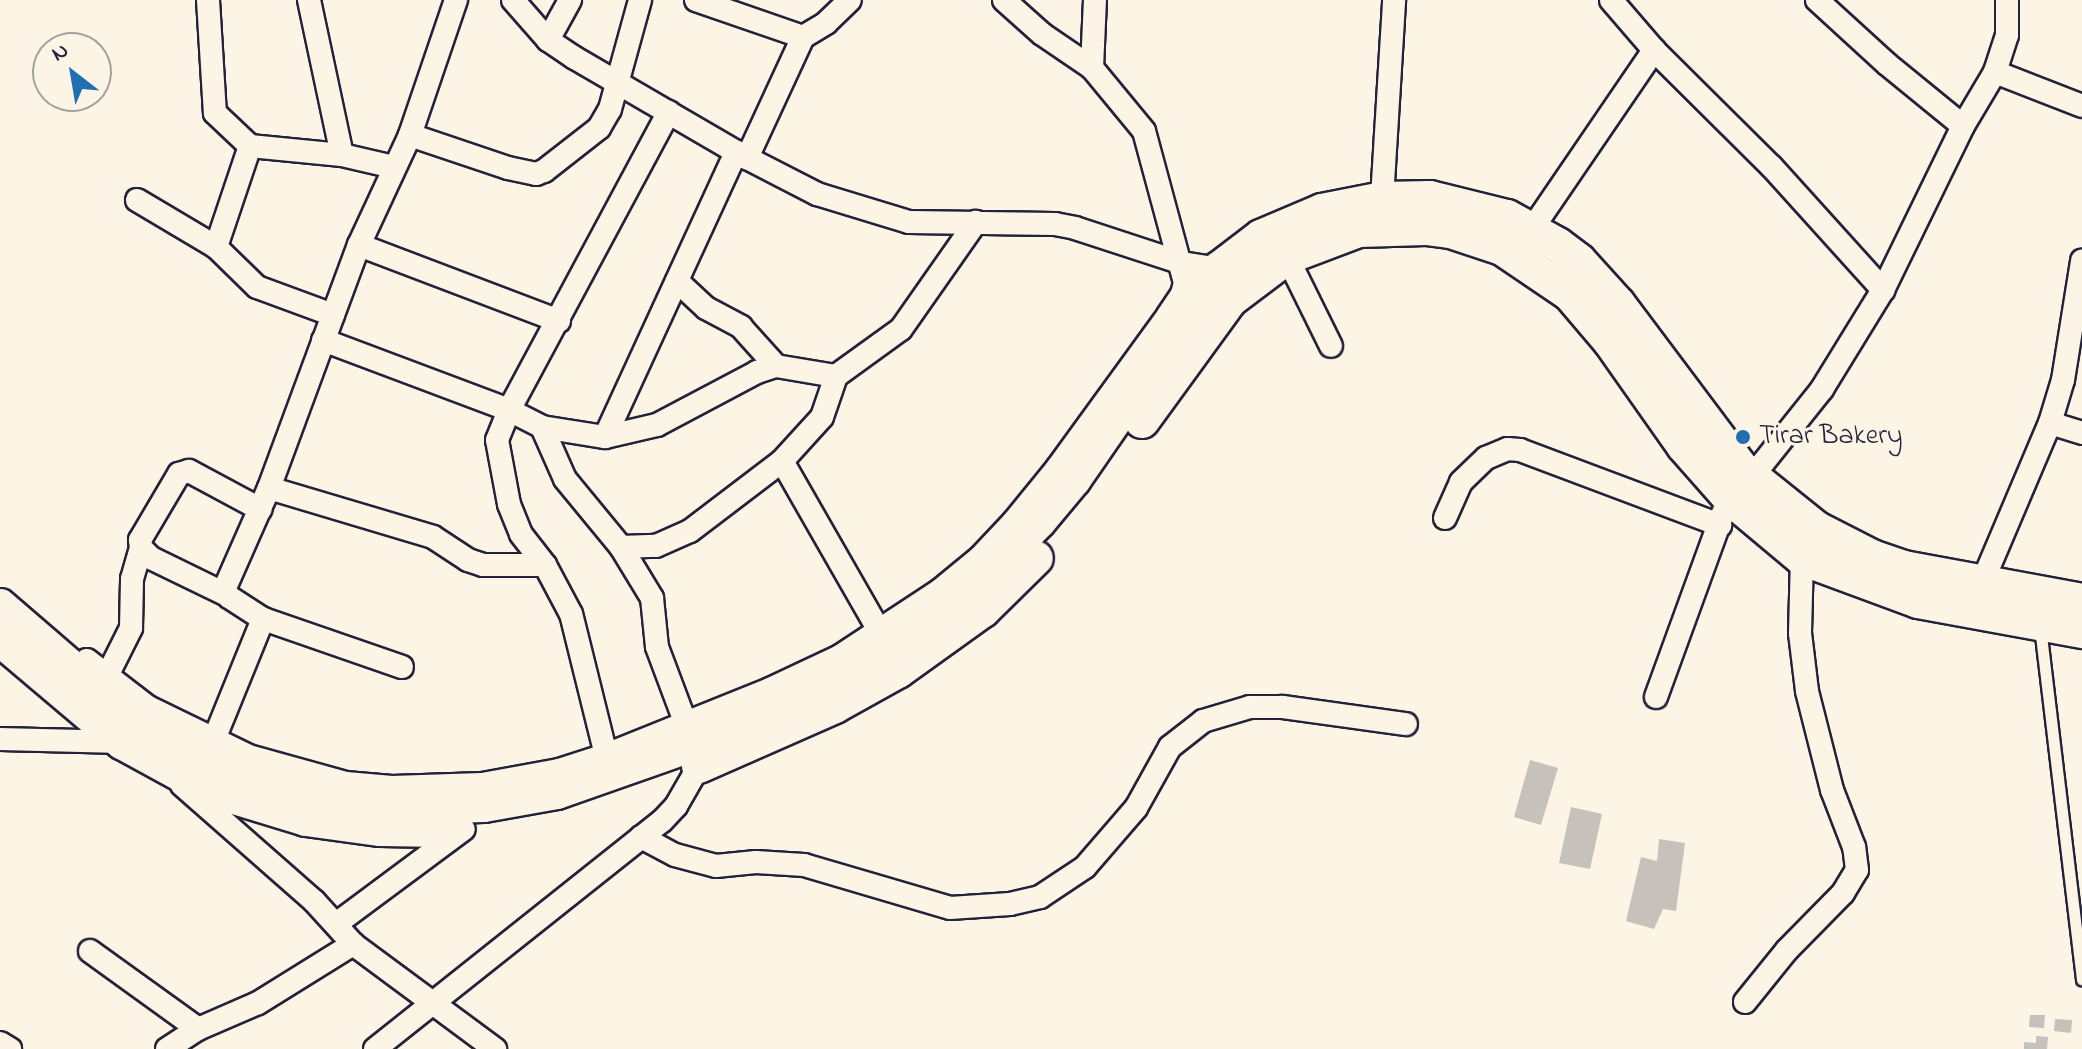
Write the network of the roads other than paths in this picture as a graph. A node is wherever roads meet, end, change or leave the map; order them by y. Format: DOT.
graph roads {
  1 [pos="208,0"];
  2 [pos="309,0"];
  3 [pos="456,0"];
  4 [pos="513,0"];
  5 [pos="570,0"];
  6 [pos="640,0"];
  7 [pos="696,0"];
  8 [pos="850,0"];
  9 [pos="1004,0"];
  10 [pos="1095,0"];
  11 [pos="1394,0"];
  12 [pos="1611,0"];
  13 [pos="1817,0"];
  14 [pos="2007,0"];
  15 [pos="803,37"];
  16 [pos="548,40"];
  17 [pos="1654,50"];
  18 [pos="1092,68"];
  19 [pos="1995,72"];
  20 [pos="618,81"];
  21 [pos="2082,106"];
  22 [pos="669,112"];
  23 [pos="1963,126"];
  24 [pos="410,135"];
  25 [pos="250,146"];
  26 [pos="342,155"];
  27 [pos="742,155"];
  28 [pos="394,167"];
  29 [pos="1382,199"];
  30 [pos="137,200"];
  31 [pos="976,222"];
  32 [pos="1532,229"];
  33 [pos="1290,244"];
  34 [pos="359,245"];
  35 [pos="216,247"];
  36 [pos="2082,261"];
  37 [pos="1205,270"];
  38 [pos="677,281"];
  39 [pos="1883,290"];
  40 [pos="333,315"];
  41 [pos="559,321"];
  42 [pos="2076,335"];
  43 [pos="323,340"];
  44 [pos="1331,346"];
  45 [pos="776,366"];
  46 [pos="836,376"];
  47 [pos="509,410"];
  48 [pos="2050,423"];
  49 [pos="542,427"];
  50 [pos="2082,433"];
  51 [pos="605,437"];
  52 [pos="782,461"];
  53 [pos="269,488"];
  54 [pos="1733,500"];
  55 [pos="260,509"];
  56 [pos="1445,518"];
  57 [pos="621,547"];
  58 [pos="141,548"];
  59 [pos="1825,557"];
  60 [pos="545,565"];
  61 [pos="1982,583"];
  62 [pos="0,588"];
  63 [pos="225,594"];
  64 [pos="2082,601"];
  65 [pos="0,606"];
  66 [pos="263,619"];
  67 [pos="2040,626"];
  68 [pos="2082,631"];
  69 [pos="880,632"];
  70 [pos="0,639"];
  71 [pos="402,667"];
  72 [pos="107,676"];
  73 [pos="1656,697"];
  74 [pos="782,717"];
  75 [pos="1406,724"];
  76 [pos="0,739"];
  77 [pos="122,742"];
  78 [pos="213,742"];
  79 [pos="693,744"];
  80 [pos="606,755"];
  81 [pos="160,764"];
  82 [pos="464,829"];
  83 [pos="641,837"];
  84 [pos="336,924"];
  85 [pos="353,944"];
  86 [pos="90,951"];
  87 [pos="2082,980"];
  88 [pos="1745,1002"];
  89 [pos="431,1003"];
  90 [pos="198,1029"];
  91 [pos="0,1043"];
  92 [pos="385,1045"];
  93 [pos="10,1049"];
  94 [pos="167,1049"];
  95 [pos="495,1049"];
  1 -- 25 [label="street"];
  2 -- 26 [label="street"];
  3 -- 24 [label="street"];
  4 -- 16 [label="street"];
  5 -- 16 [label="street"];
  6 -- 20 [label="street"];
  7 -- 15 [label="street"];
  8 -- 15 [label="street"];
  9 -- 18 [label="street"];
  10 -- 18 [label="street"];
  11 -- 29 [label="street"];
  12 -- 17 [label="street"];
  13 -- 23 [label="street"];
  14 -- 19 [label="street"];
  15 -- 27 [label="street"];
  16 -- 20 [label="street"];
  17 -- 32 [label="street"];
  17 -- 39 [label="street"];
  18 -- 37 [label="street"];
  19 -- 21 [label="street"];
  19 -- 23 [label="street"];
  20 -- 22 [label="street"];
  20 -- 24 [label="street"];
  22 -- 27 [label="street"];
  22 -- 41 [label="street"];
  23 -- 39 [label="street"];
  24 -- 28 [label="street"];
  25 -- 26 [label="street"];
  25 -- 35 [label="street"];
  26 -- 28 [label="street"];
  27 -- 31 [label="street"];
  27 -- 38 [label="street"];
  28 -- 34 [label="street"];
  29 -- 32 [label="main road"];
  29 -- 33 [label="main road"];
  30 -- 35 [label="street"];
  31 -- 37 [label="street"];
  31 -- 46 [label="street"];
  32 -- 54 [label="main road"];
  33 -- 37 [label="main road"];
  33 -- 44 [label="street"];
  33 -- 54 [label="main road"];
  33 -- 74 [label="main road"];
  34 -- 40 [label="street"];
  34 -- 41 [label="street"];
  35 -- 40 [label="street"];
  36 -- 42 [label="street"];
  37 -- 69 [label="street"];
  37 -- 74 [label="main road"];
  38 -- 45 [label="street"];
  38 -- 51 [label="street"];
  39 -- 54 [label="street"];
  40 -- 43 [label="street"];
  41 -- 47 [label="street"];
  42 -- 48 [label="street"];
  43 -- 47 [label="street"];
  43 -- 53 [label="street"];
  45 -- 46 [label="street"];
  45 -- 51 [label="street"];
  46 -- 52 [label="street"];
  47 -- 49 [label="street"];
  47 -- 60 [label="street"];
  48 -- 50 [label="street"];
  48 -- 61 [label="street"];
  49 -- 51 [label="street"];
  49 -- 57 [label="street"];
  52 -- 57 [label="street"];
  52 -- 69 [label="street"];
  53 -- 55 [label="street"];
  53 -- 60 [label="street"];
  54 -- 56 [label="street"];
  54 -- 59 [label="main road"];
  54 -- 73 [label="street"];
  55 -- 58 [label="street"];
  55 -- 63 [label="street"];
  57 -- 79 [label="street"];
  58 -- 63 [label="street"];
  58 -- 72 [label="street"];
  59 -- 61 [label="main road"];
  59 -- 67 [label="main road"];
  59 -- 88 [label="street"];
  60 -- 80 [label="street"];
  61 -- 64 [label="main road"];
  62 -- 72 [label="street"];
  63 -- 66 [label="street"];
  65 -- 79 [label="main road"];
  66 -- 71 [label="street"];
  66 -- 78 [label="street"];
  67 -- 68 [label="main road"];
  67 -- 87 [label="lane"];
  69 -- 79 [label="street"];
  70 -- 77 [label="main road"];
  72 -- 78 [label="street"];
  74 -- 79 [label="main road"];
  75 -- 83 [label="street"];
  76 -- 77 [label="street"];
  77 -- 81 [label="main road"];
  78 -- 80 [label="street"];
  79 -- 80 [label="street"];
  79 -- 82 [label="main road"];
  79 -- 83 [label="street"];
  81 -- 82 [label="main road"];
  81 -- 84 [label="street"];
  82 -- 84 [label="street"];
  83 -- 89 [label="street"];
  84 -- 85 [label="street"];
  85 -- 89 [label="street"];
  85 -- 90 [label="street"];
  86 -- 90 [label="street"];
  89 -- 92 [label="street"];
  89 -- 95 [label="street"];
  90 -- 94 [label="street"];
  91 -- 93 [label="street"];
}
